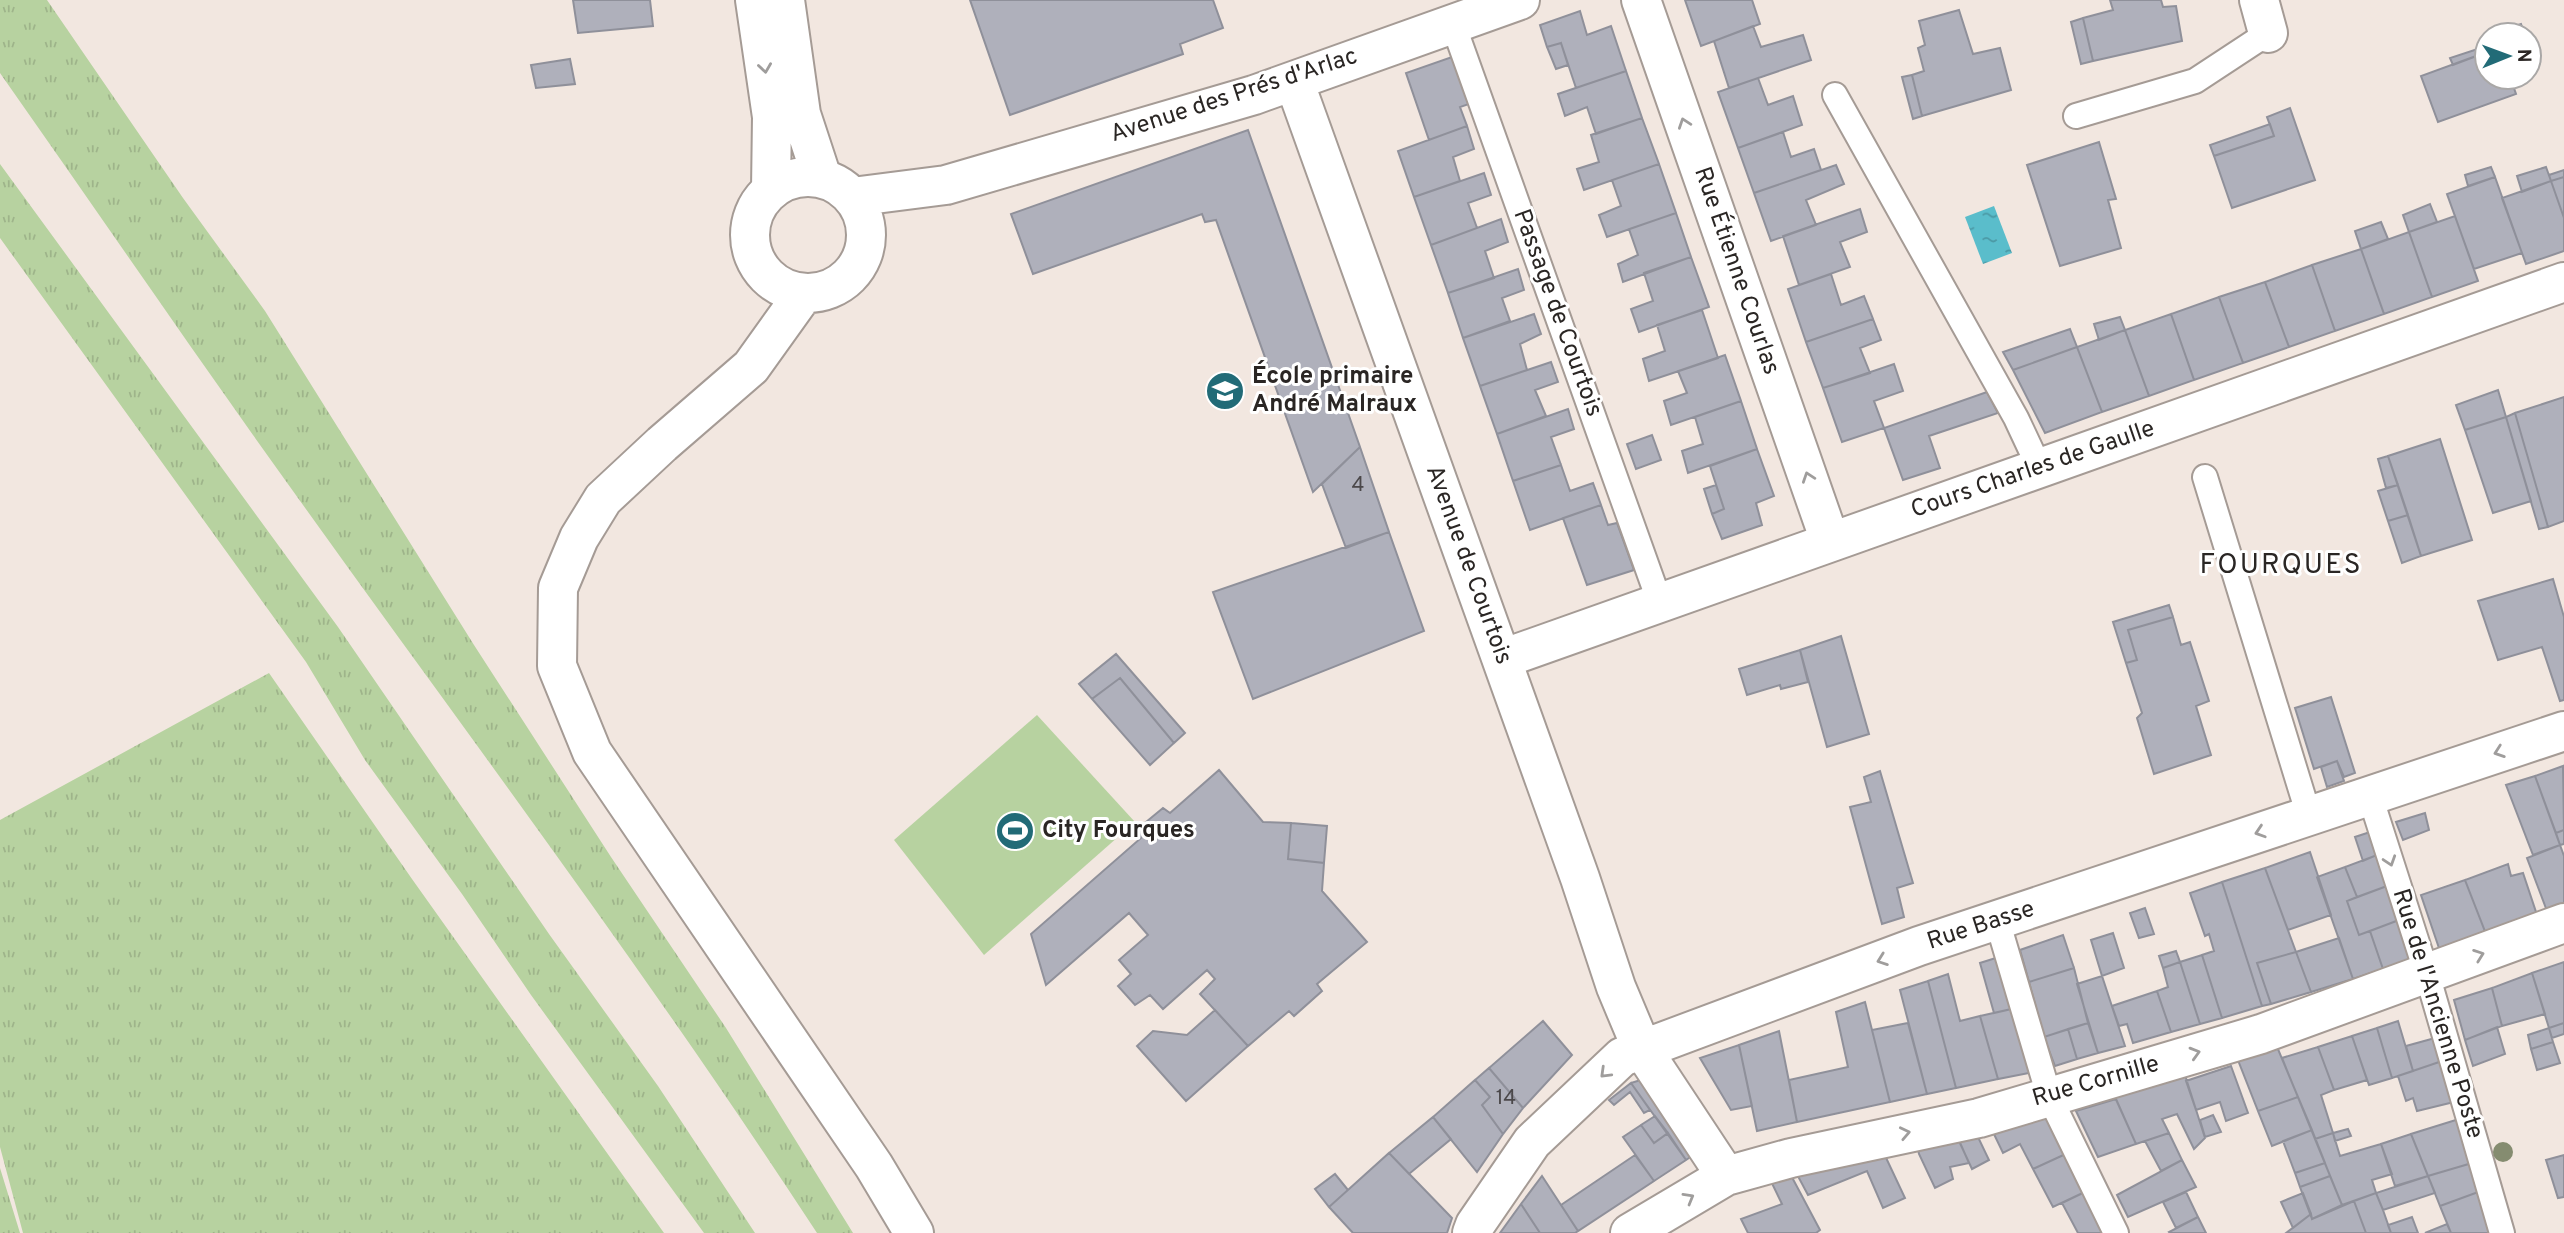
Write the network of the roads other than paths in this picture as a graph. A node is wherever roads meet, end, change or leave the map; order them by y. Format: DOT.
graph roads {
  1 [pos="755,0"];
  2 [pos="785,0"];
  3 [pos="1520,0"];
  4 [pos="1641,0"];
  5 [pos="2263,17"];
  6 [pos="1453,24"];
  7 [pos="1294,80"];
  8 [pos="1835,94"];
  9 [pos="2076,116"];
  10 [pos="771,189"];
  11 [pos="847,202"];
  12 [pos="767,277"];
  13 [pos="2564,282"];
  14 [pos="804,293"];
  15 [pos="751,366"];
  16 [pos="2039,467"];
  17 [pos="2205,477"];
  18 [pos="1830,541"];
  19 [pos="1660,603"];
  20 [pos="1502,659"];
  21 [pos="2564,731"];
  22 [pos="2370,796"];
  23 [pos="2309,816"];
  24 [pos="1997,920"];
  25 [pos="2564,923"];
  26 [pos="2427,974"];
  27 [pos="1642,1049"];
  28 [pos="2049,1096"];
  29 [pos="1726,1176"];
  30 [pos="914,1233"];
  31 [pos="1472,1233"];
  32 [pos="1630,1233"];
  33 [pos="2116,1233"];
  34 [pos="2502,1233"];
  1 -- 10 [label="street, one-way"];
  2 -- 11 [label="street"];
  3 -- 6 [label="street, Avenue des Prés d'Arlac"];
  18 -- 4 [label="street, Rue Étienne Courlas, one-way"];
  5 -- 9 [label="lane"];
  6 -- 7 [label="street, Avenue des Prés d'Arlac"];
  6 -- 19 [label="lane, Passage de Courtois"];
  7 -- 11 [label="street, Avenue des Prés d'Arlac"];
  7 -- 20 [label="street, Avenue de Courtois"];
  8 -- 16 [label="lane"];
  10 -- 11 [label="street, Avenue des Prés d'Arlac"];
  10 -- 12 [label="street"];
  11 -- 14 [label="street"];
  12 -- 14 [label="street"];
  12 -- 15 [label="street"];
  13 -- 16 [label="street, Cours Charles de Gaulle"];
  14 -- 15 [label="street"];
  15 -- 30 [label="street"];
  16 -- 18 [label="street, Cours Charles de Gaulle"];
  17 -- 23 [label="lane"];
  18 -- 19 [label="street, Cours Charles de Gaulle"];
  19 -- 20 [label="street, Cours Charles de Gaulle"];
  20 -- 27 [label="street, Avenue de Courtois"];
  21 -- 22 [label="street, Rue Basse, one-way"];
  22 -- 23 [label="street, Rue Basse"];
  22 -- 26 [label="lane, Rue de l'Ancienne Poste, one-way"];
  23 -- 24 [label="street, Rue Basse, one-way"];
  24 -- 27 [label="street, Rue Basse, one-way"];
  24 -- 28 [label="lane"];
  26 -- 25 [label="street, Rue Cornille, one-way"];
  28 -- 26 [label="street, Rue Cornille, one-way"];
  26 -- 34 [label="lane, Rue de l'Ancienne Poste"];
  27 -- 29 [label="street, Avenue de Courtois"];
  27 -- 31 [label="street, Rue Basse, one-way"];
  29 -- 28 [label="street, Rue Cornille, one-way"];
  28 -- 33 [label="lane"];
  32 -- 29 [label="street, Rue Cornille, one-way"];
}
